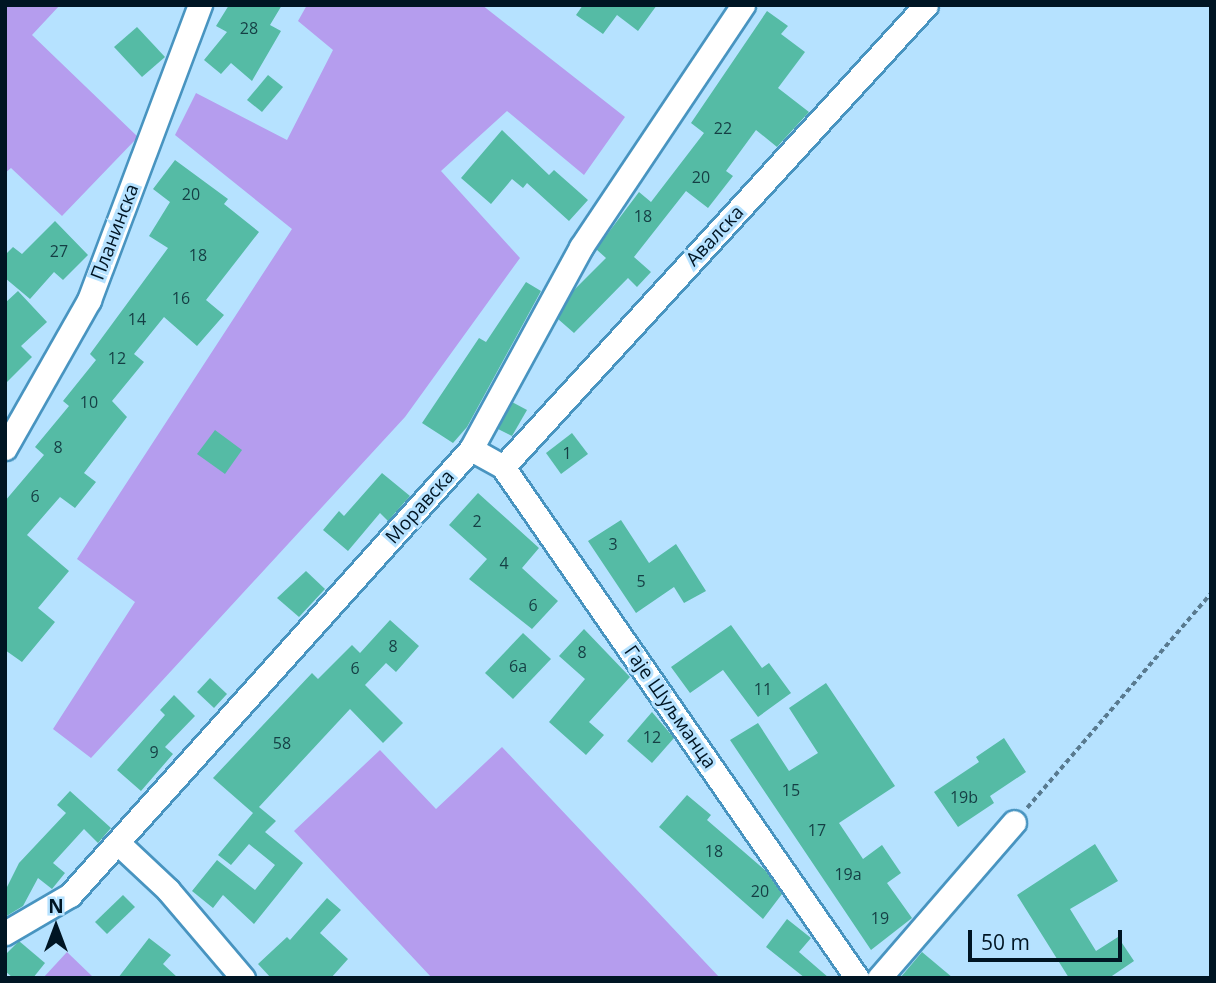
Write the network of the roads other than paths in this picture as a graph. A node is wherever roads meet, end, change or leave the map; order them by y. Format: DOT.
graph roads {
  1 [pos="200,5"];
  2 [pos="743,5"];
  3 [pos="926,5"];
  4 [pos="5,448"];
  5 [pos="471,449"];
  6 [pos="503,467"];
  7 [pos="1014,822"];
  8 [pos="118,843"];
  9 [pos="5,933"];
  10 [pos="243,978"];
  11 [pos="857,978"];
  12 [pos="879,978"];
  1 -- 4 [label="street, Планинска"];
  2 -- 5 [label="street, Моравска"];
  3 -- 6 [label="street, Авалска"];
  5 -- 6 [label="street, Гаје Шуљманца"];
  5 -- 8 [label="street, Моравска"];
  6 -- 11 [label="street, Гаје Шуљманца"];
  7 -- 12 [label="street"];
  8 -- 9 [label="street, Моравска"];
  8 -- 10 [label="street"];
}
